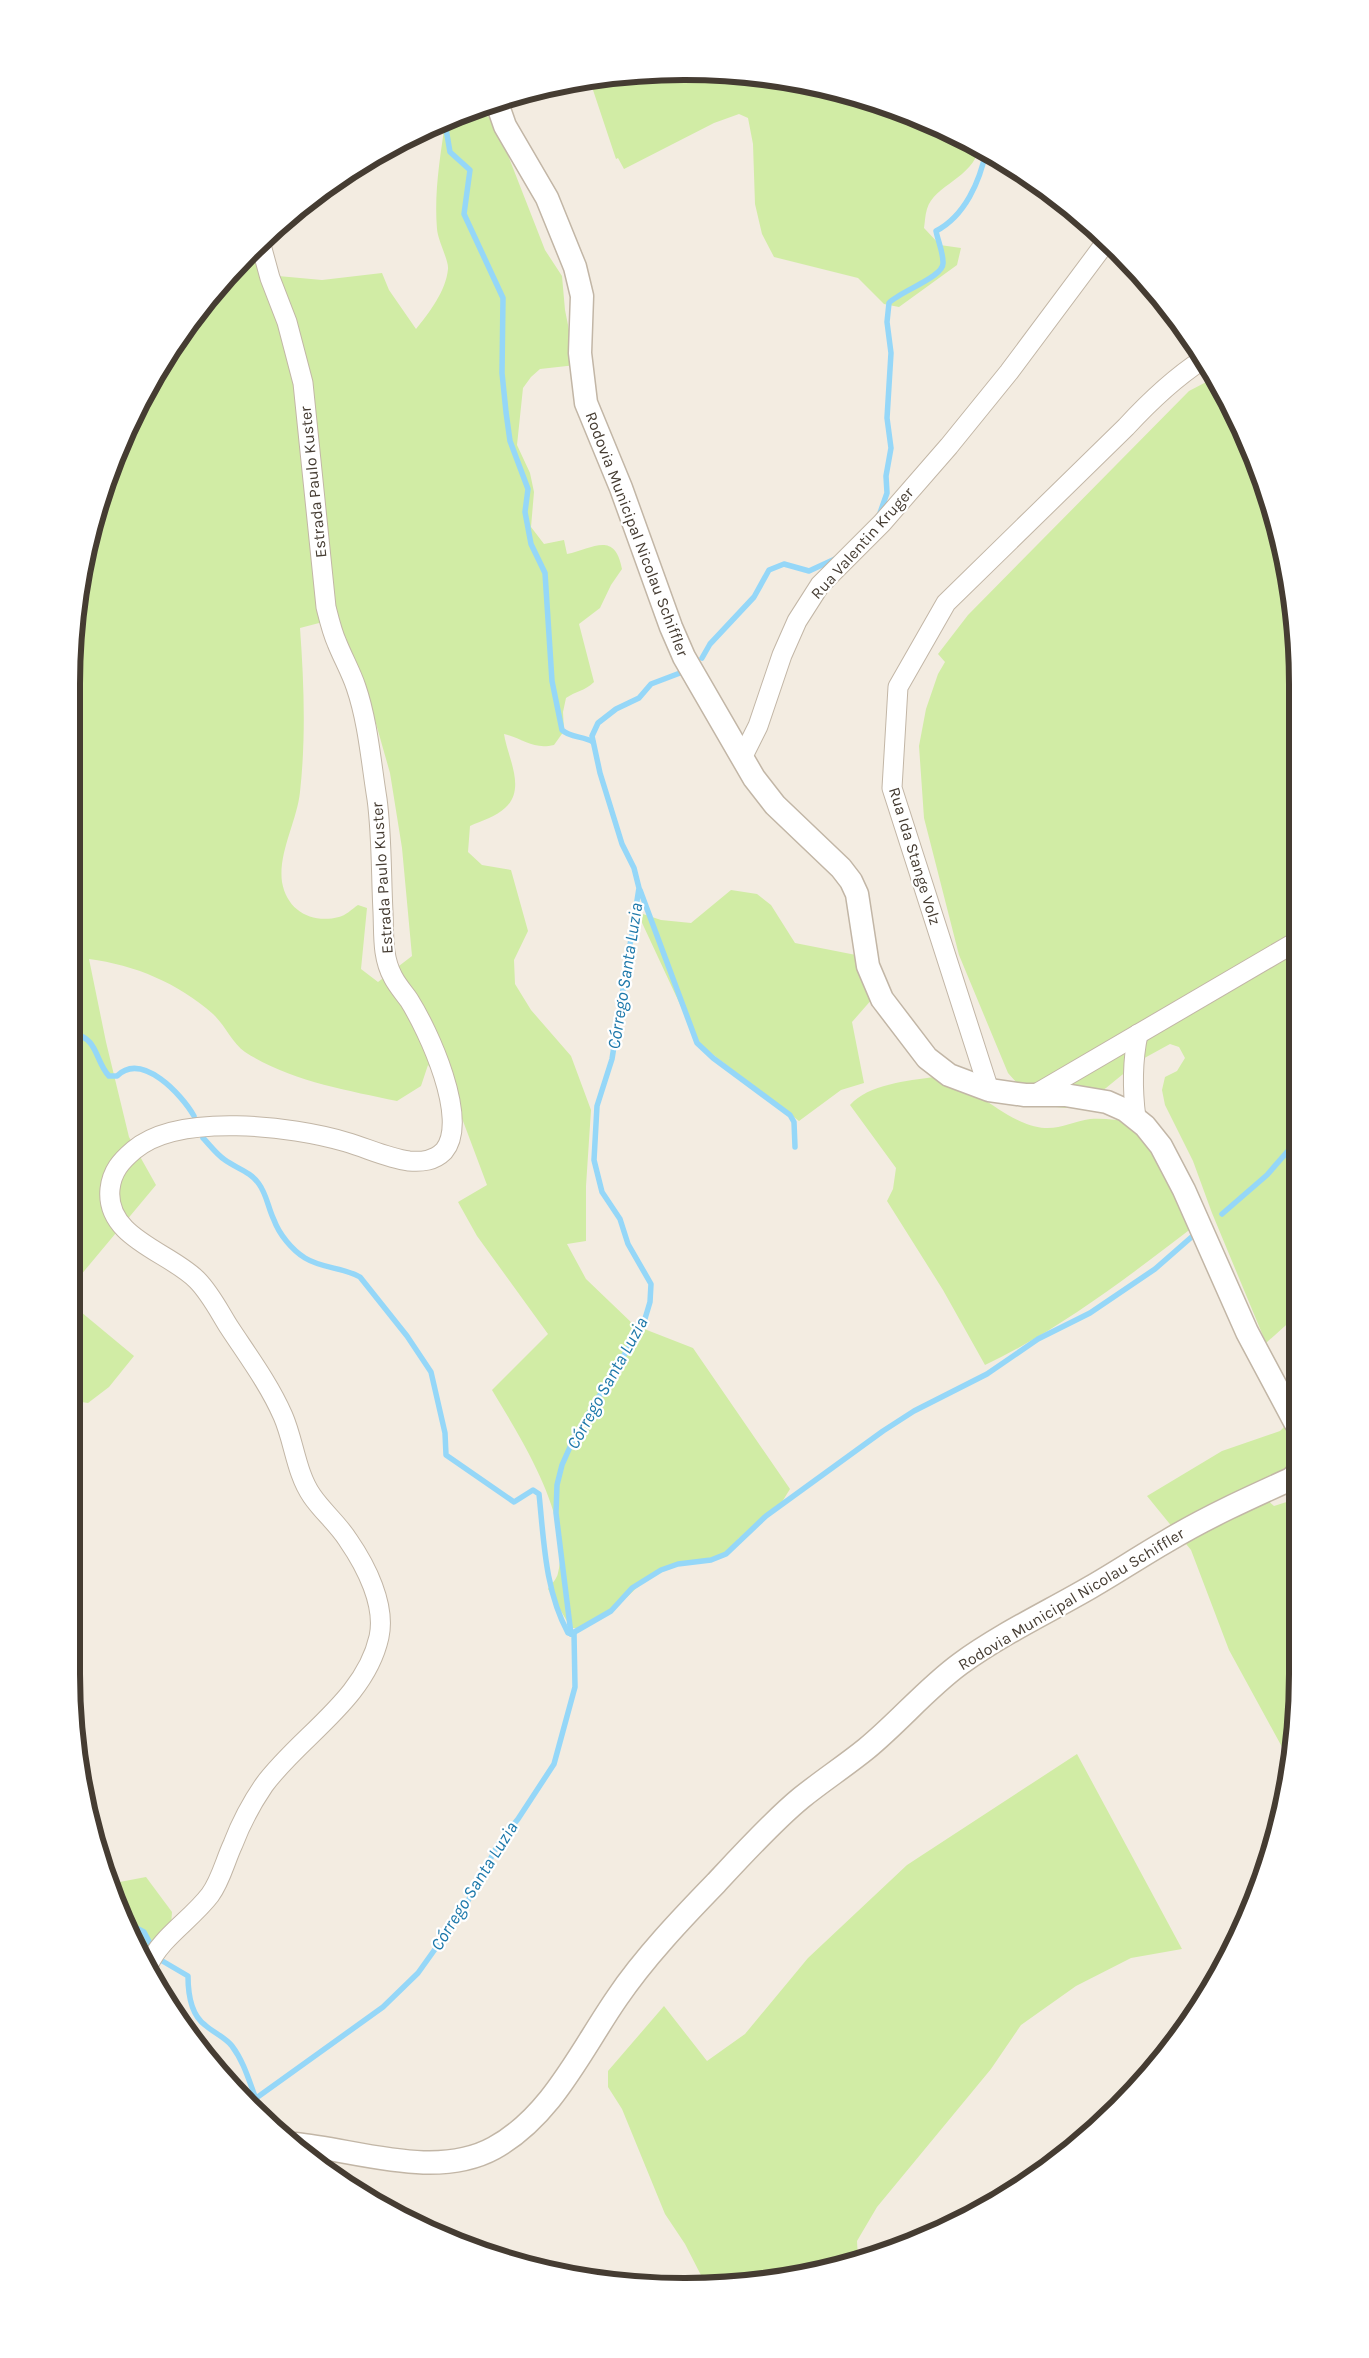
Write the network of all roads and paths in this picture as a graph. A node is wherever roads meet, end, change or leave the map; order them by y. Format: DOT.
graph roads {
  1 [pos="499,109"];
  2 [pos="1102,248"];
  3 [pos="263,252"];
  4 [pos="1196,364"];
  5 [pos="742,758"];
  6 [pos="1289,947"];
  7 [pos="1138,1034"];
  8 [pos="989,1090"];
  9 [pos="1034,1095"];
  10 [pos="1136,1118"];
  11 [pos="1289,1411"];
  12 [pos="1289,1480"];
  13 [pos="152,1959"];
  14 [pos="307,2145"];
  1 -- 5 [label="street, Rodovia Municipal Nicolau Schiffler"];
  2 -- 5 [label="street, Rua Valentin Kruger"];
  3 -- 13 [label="street, Estrada Paulo Kuster"];
  4 -- 8 [label="street, Rua Ida Stange Volz"];
  5 -- 8 [label="street, Rodovia Municipal Nicolau Schiffler"];
  6 -- 7 [label="street"];
  7 -- 9 [label="street"];
  7 -- 10 [label="street"];
  8 -- 9 [label="street, Rodovia Municipal Nicolau Schiffler"];
  9 -- 10 [label="street, Rodovia Municipal Nicolau Schiffler"];
  10 -- 11 [label="street, Rodovia Municipal Nicolau Schiffler"];
  12 -- 14 [label="street, Rodovia Municipal Nicolau Schiffler"];
}
